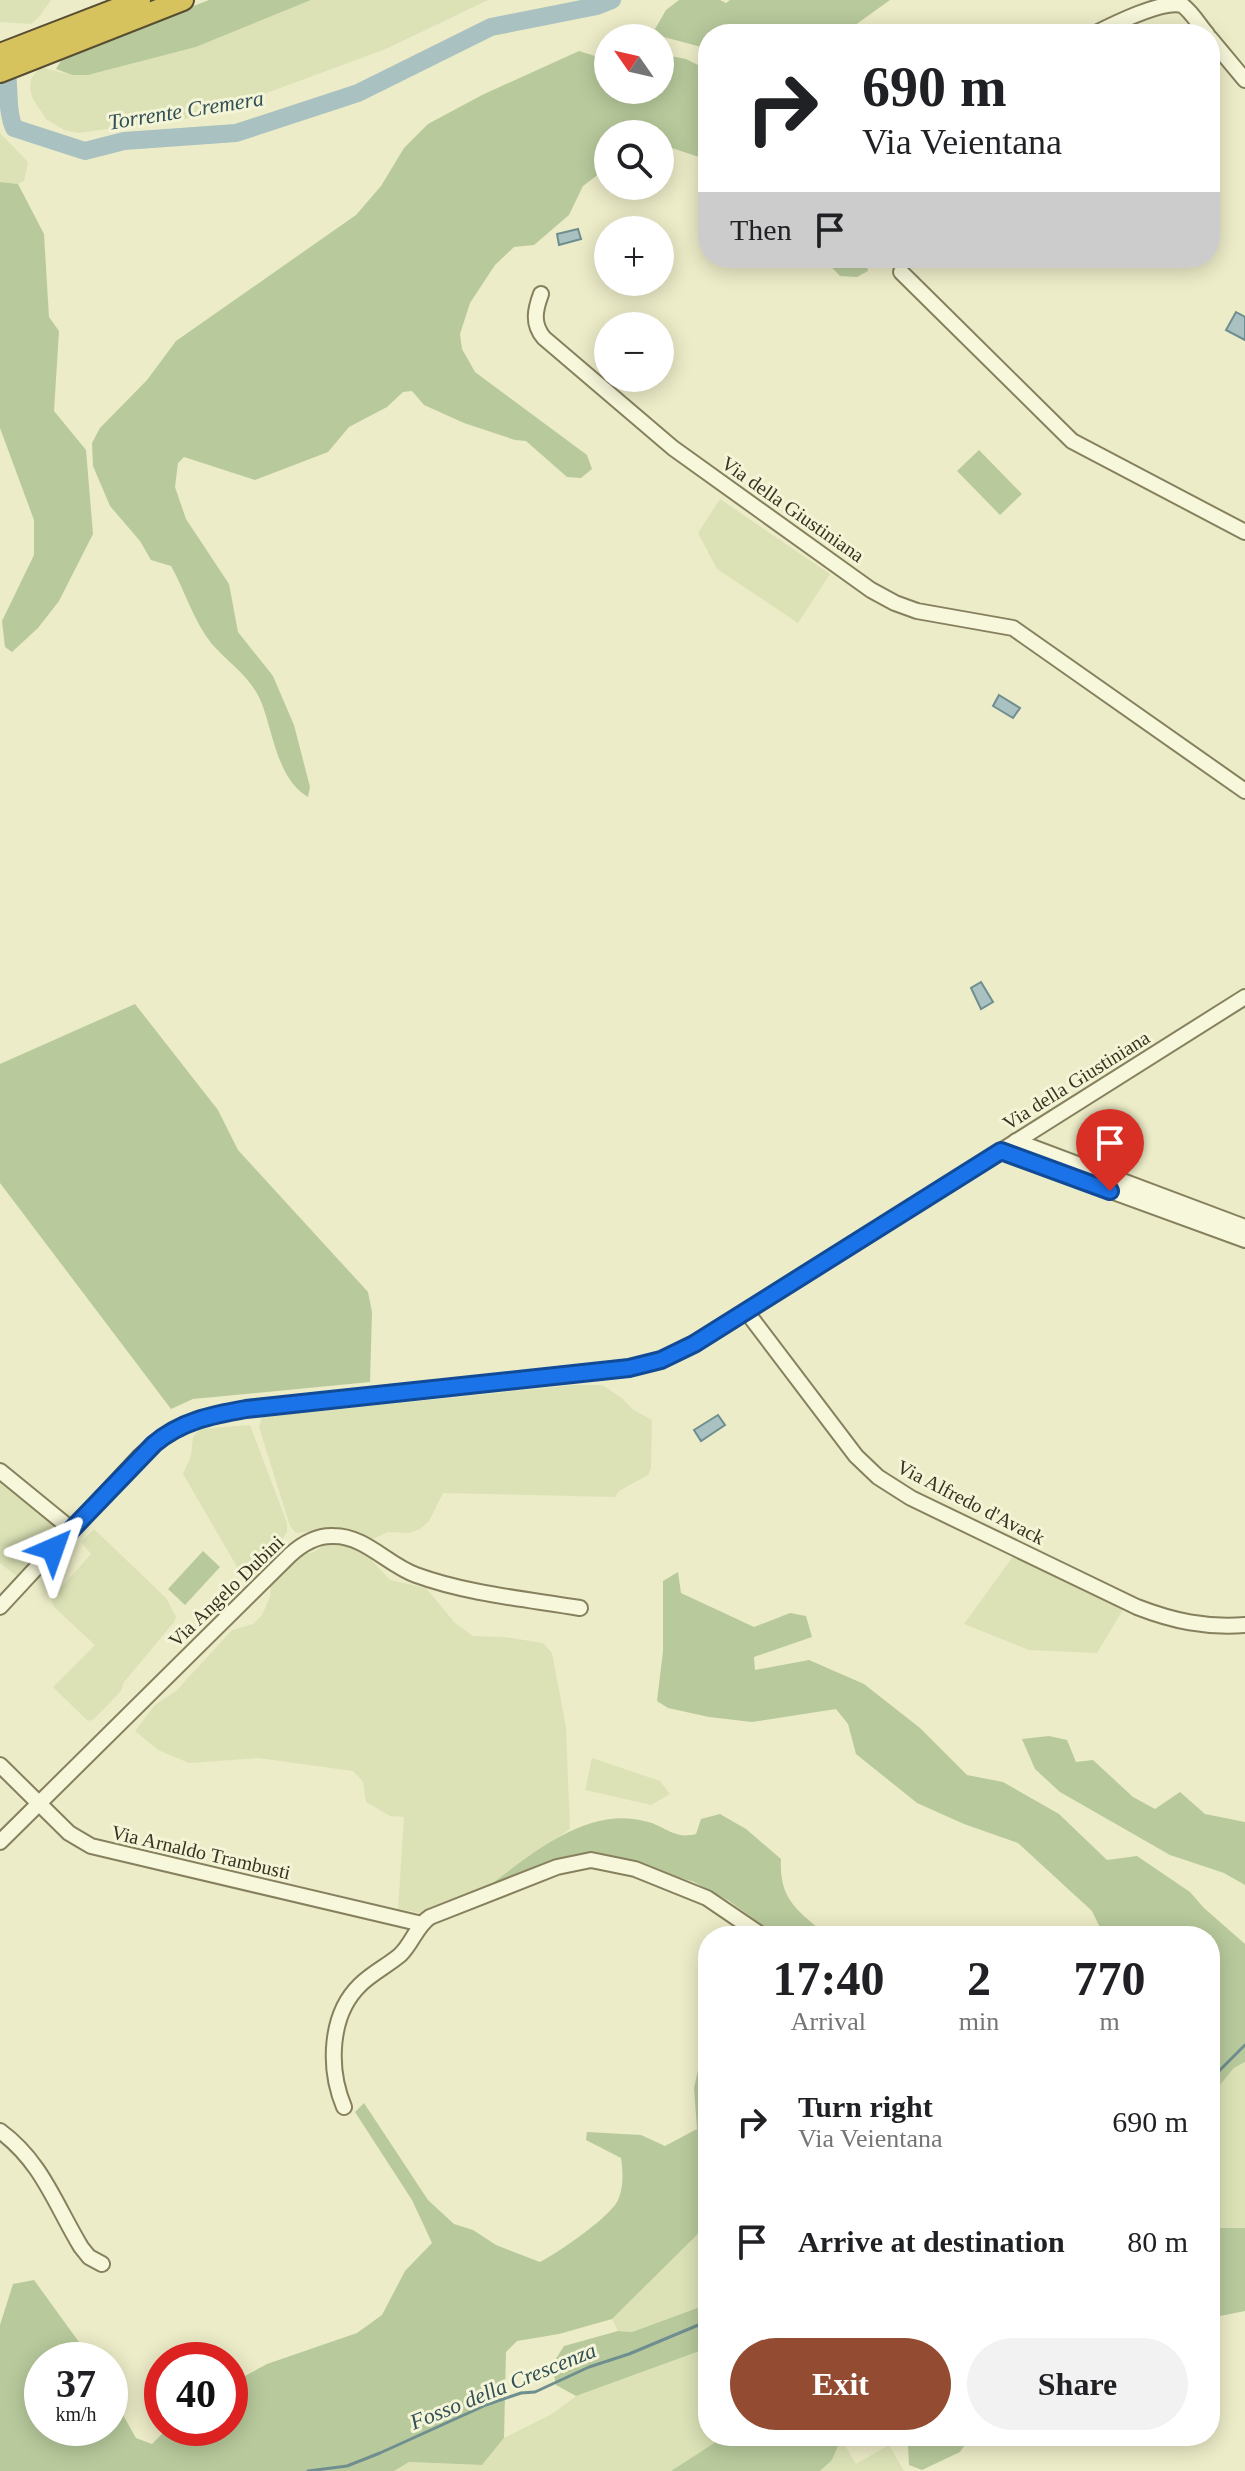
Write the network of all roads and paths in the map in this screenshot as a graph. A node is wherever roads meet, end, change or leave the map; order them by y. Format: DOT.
graph roads {
  1 [pos="140,0"];
  2 [pos="183,0"];
  3 [pos="1113,24"];
  4 [pos="1198,24"];
  5 [pos="76,34"];
  6 [pos="1220,50"];
  7 [pos="0,54"];
  8 [pos="0,72"];
  9 [pos="1245,80"];
  10 [pos="901,272"];
  11 [pos="541,294"];
  12 [pos="1245,532"];
  13 [pos="1245,791"];
  14 [pos="1245,997"];
  15 [pos="1016,1141"];
  16 [pos="1001,1151"];
  17 [pos="1245,1227"];
  18 [pos="1245,1240"];
  19 [pos="746,1311"];
  20 [pos="0,1471"];
  21 [pos="71,1529"];
  22 [pos="0,1607"];
  23 [pos="580,1608"];
  24 [pos="1245,1625"];
  25 [pos="0,1765"];
  26 [pos="38,1805"];
  27 [pos="0,1842"];
  28 [pos="422,1924"];
  29 [pos="748,1926"];
  30 [pos="344,2107"];
  31 [pos="0,2131"];
  32 [pos="102,2264"];
  1 -- 5 [label="highway"];
  2 -- 5 [label="highway"];
  3 -- 4 [label="street"];
  5 -- 7 [label="highway"];
  5 -- 8 [label="highway"];
  6 -- 9 [label="street"];
  10 -- 12 [label="street"];
  11 -- 13 [label="street, Via della Giustiniana"];
  14 -- 15 [label="street, Via della Giustiniana"];
  15 -- 16 [label="street, Via della Giustiniana"];
  15 -- 17 [label="street"];
  16 -- 18 [label="street"];
  16 -- 19 [label="street, Via della Giustiniana"];
  19 -- 21 [label="street, Via della Giustiniana"];
  19 -- 24 [label="street, Via Alfredo d'Avack"];
  20 -- 21 [label="street"];
  21 -- 22 [label="street, Via della Giustiniana"];
  23 -- 26 [label="street, Via Angelo Dubini"];
  25 -- 26 [label="street, Via Arnaldo Trambusti"];
  26 -- 27 [label="street, Via Angelo Dubini"];
  26 -- 28 [label="street, Via Arnaldo Trambusti"];
  28 -- 29 [label="street"];
  28 -- 30 [label="street"];
  31 -- 32 [label="street"];
}
